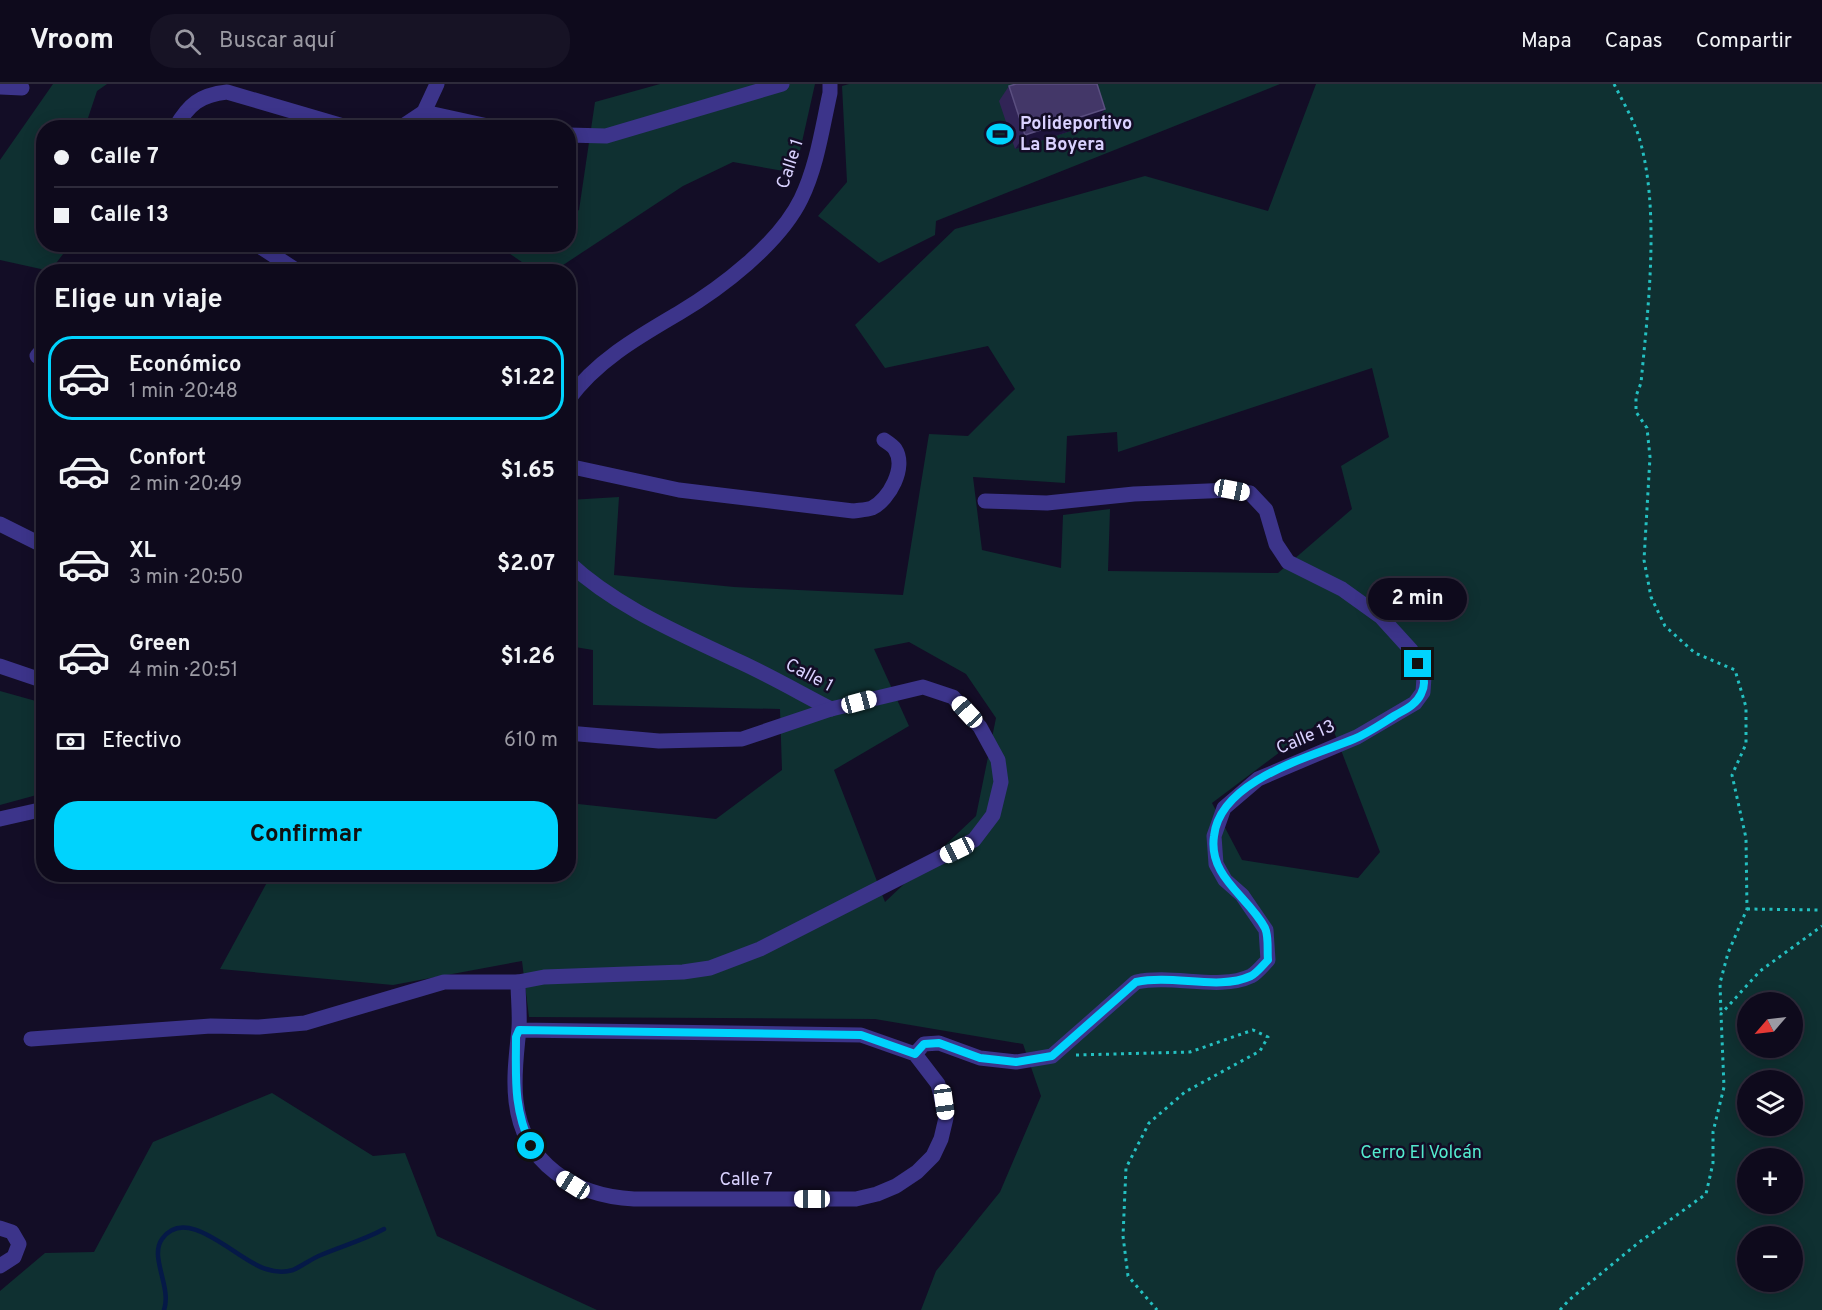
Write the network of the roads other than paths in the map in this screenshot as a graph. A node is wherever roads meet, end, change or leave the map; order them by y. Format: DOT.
graph roads {
  1 [pos="436,84"];
  2 [pos="782,84"];
  3 [pos="830,84"];
  4 [pos="0,87"];
  5 [pos="22,88"];
  6 [pos="424,112"];
  7 [pos="179,120"];
  8 [pos="323,120"];
  9 [pos="412,120"];
  10 [pos="460,120"];
  11 [pos="576,135"];
  12 [pos="268,252"];
  13 [pos="287,264"];
  14 [pos="576,392"];
  15 [pos="884,440"];
  16 [pos="576,468"];
  17 [pos="985,501"];
  18 [pos="0,524"];
  19 [pos="36,542"];
  20 [pos="576,569"];
  21 [pos="0,666"];
  22 [pos="36,678"];
  23 [pos="831,709"];
  24 [pos="576,734"];
  25 [pos="36,811"];
  26 [pos="0,819"];
  27 [pos="518,981"];
  28 [pos="519,1030"];
  29 [pos="31,1039"];
  30 [pos="915,1054"];
  31 [pos="0,1228"];
  32 [pos="0,1266"];
  1 -- 6 [label="street"];
  2 -- 11 [label="street"];
  3 -- 14 [label="street, Calle 1"];
  4 -- 5 [label="street"];
  6 -- 9 [label="street"];
  6 -- 10 [label="street"];
  7 -- 8 [label="street"];
  12 -- 13 [label="street"];
  15 -- 16 [label="street"];
  17 -- 30 [label="street, Calle 13"];
  18 -- 19 [label="street"];
  20 -- 23 [label="street, Calle 1"];
  21 -- 22 [label="street"];
  23 -- 24 [label="street, Calle 1"];
  23 -- 27 [label="street"];
  25 -- 26 [label="street"];
  27 -- 28 [label="street, Calle 7"];
  27 -- 29 [label="street"];
  28 -- 30 [label="street"];
  28 -- 30 [label="street, Calle 7"];
  31 -- 32 [label="street"];
}
